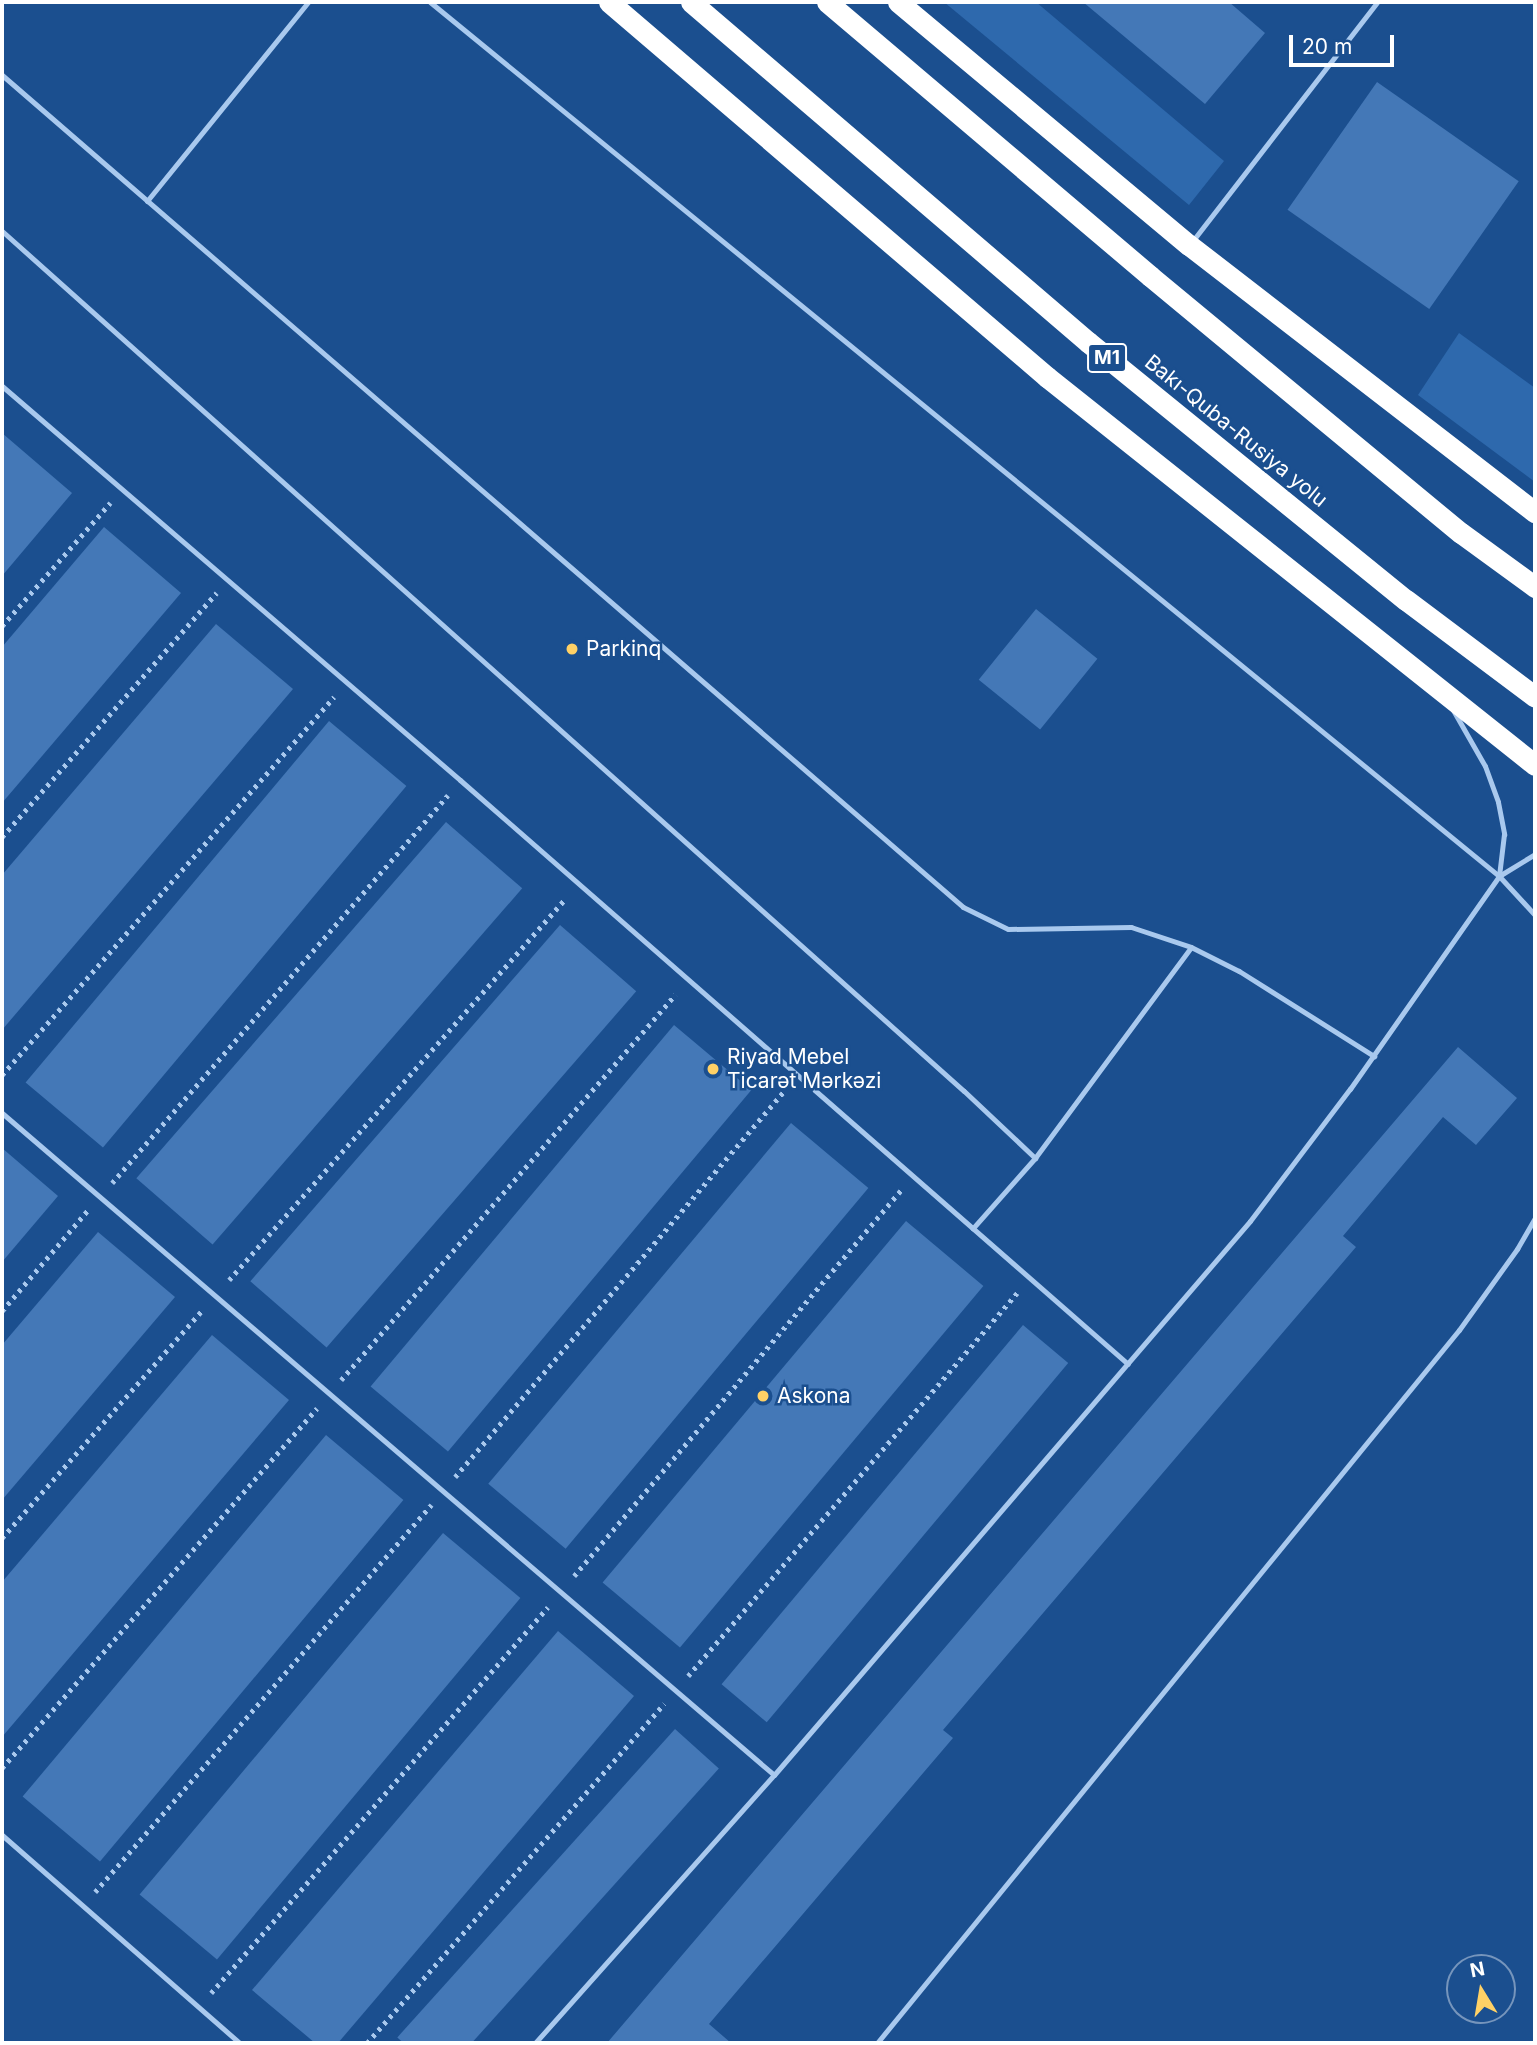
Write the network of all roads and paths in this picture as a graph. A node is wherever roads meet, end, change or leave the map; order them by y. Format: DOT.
graph roads {
  1 [pos="308,2"];
  2 [pos="430,2"];
  3 [pos="609,2"];
  4 [pos="691,2"];
  5 [pos="827,2"];
  6 [pos="898,2"];
  7 [pos="1377,2"];
  8 [pos="2,75"];
  9 [pos="147,201"];
  10 [pos="2,231"];
  11 [pos="1189,245"];
  12 [pos="2,386"];
  13 [pos="122,488"];
  14 [pos="1535,512"];
  15 [pos="228,580"];
  16 [pos="1535,587"];
  17 [pos="2,626"];
  18 [pos="347,682"];
  19 [pos="1445,695"];
  20 [pos="1535,697"];
  21 [pos="1535,765"];
  22 [pos="460,780"];
  23 [pos="2,837"];
  24 [pos="1535,854"];
  25 [pos="1499,876"];
  26 [pos="578,884"];
  27 [pos="1535,915"];
  28 [pos="1191,947"];
  29 [pos="688,979"];
  30 [pos="1374,1056"];
  31 [pos="2,1074"];
  32 [pos="2,1113"];
  33 [pos="1035,1158"];
  34 [pos="100,1197"];
  35 [pos="1535,1218"];
  36 [pos="973,1228"];
  37 [pos="1030,1278"];
  38 [pos="214,1297"];
  39 [pos="2,1311"];
  40 [pos="1128,1364"];
  41 [pos="329,1394"];
  42 [pos="2,1538"];
  43 [pos="674,1692"];
  44 [pos="2,1768"];
  45 [pos="774,1775"];
  46 [pos="2,1835"];
  47 [pos="240,2043"];
  48 [pos="367,2043"];
  49 [pos="535,2043"];
  50 [pos="877,2043"];
  1 -- 9 [label="lane"];
  2 -- 25 [label="lane"];
  3 -- 19 [label="highway"];
  4 -- 20 [label="highway, Bakı-Quba-Rusiya yolu / M1"];
  5 -- 16 [label="highway"];
  6 -- 11 [label="highway"];
  7 -- 11 [label="lane"];
  8 -- 9 [label="lane"];
  9 -- 28 [label="lane"];
  10 -- 33 [label="lane"];
  11 -- 14 [label="highway"];
  12 -- 13 [label="lane"];
  13 -- 15 [label="lane"];
  13 -- 17 [label="path"];
  15 -- 18 [label="lane"];
  15 -- 23 [label="path"];
  18 -- 22 [label="lane"];
  18 -- 31 [label="path"];
  19 -- 21 [label="highway"];
  19 -- 25 [label="lane"];
  22 -- 26 [label="lane"];
  22 -- 34 [label="path"];
  24 -- 25 [label="lane"];
  25 -- 27 [label="lane"];
  25 -- 30 [label="lane"];
  26 -- 29 [label="lane"];
  26 -- 38 [label="path"];
  28 -- 30 [label="lane"];
  28 -- 33 [label="lane"];
  29 -- 36 [label="lane"];
  29 -- 41 [label="path"];
  30 -- 40 [label="lane"];
  32 -- 34 [label="lane"];
  33 -- 36 [label="lane"];
  34 -- 38 [label="lane"];
  34 -- 39 [label="path"];
  35 -- 50 [label="lane"];
  36 -- 37 [label="lane"];
  37 -- 40 [label="lane"];
  37 -- 43 [label="path"];
  38 -- 41 [label="lane"];
  38 -- 42 [label="path"];
  40 -- 45 [label="lane"];
  41 -- 43 [label="lane"];
  41 -- 44 [label="path"];
  43 -- 45 [label="lane"];
  43 -- 48 [label="path"];
  45 -- 49 [label="lane"];
  46 -- 47 [label="lane"];
}
